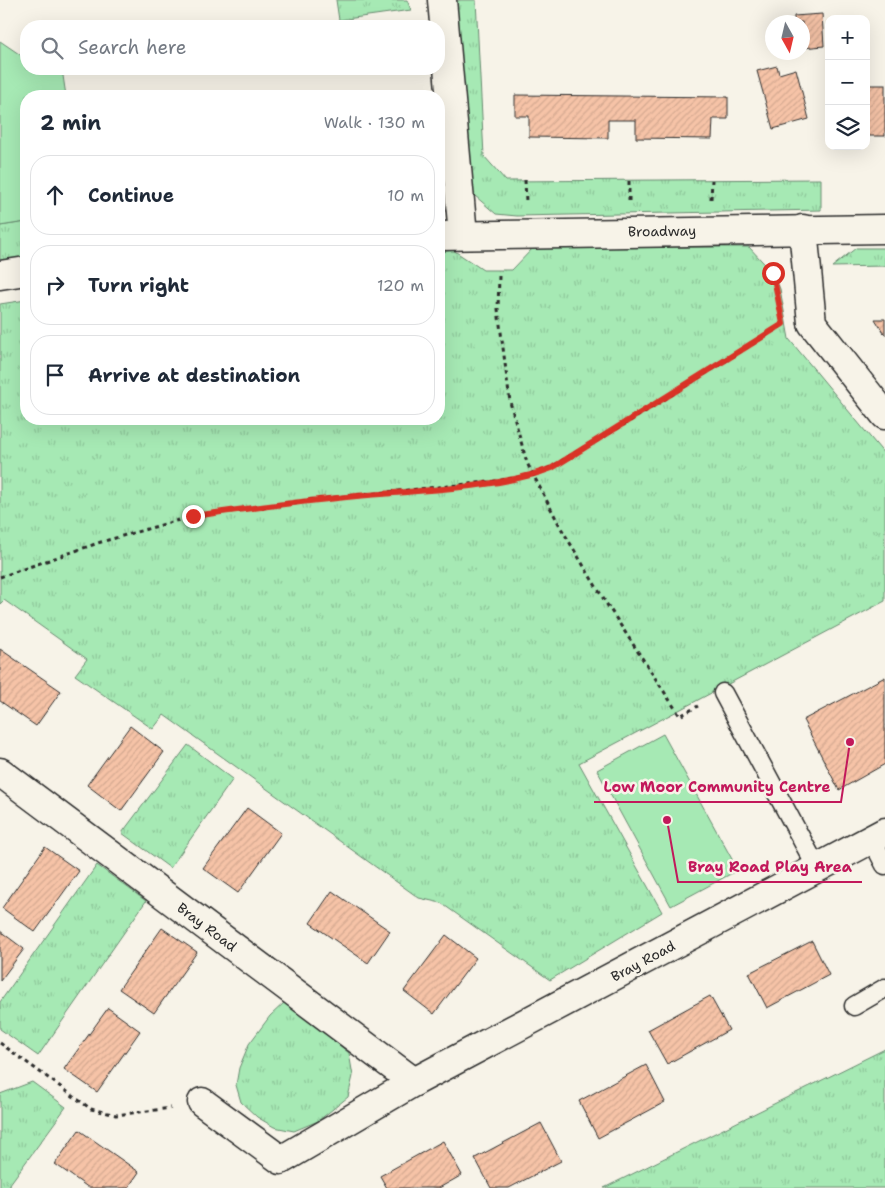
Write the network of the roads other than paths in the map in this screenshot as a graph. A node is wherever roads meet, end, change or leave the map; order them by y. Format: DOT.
graph roads {
  1 [pos="442,0"];
  2 [pos="443,20"];
  3 [pos="445,75"];
  4 [pos="803,229"];
  5 [pos="885,229"];
  6 [pos="451,236"];
  7 [pos="20,272"];
  8 [pos="0,275"];
  9 [pos="885,415"];
  10 [pos="723,694"];
  11 [pos="0,772"];
  12 [pos="878,836"];
  13 [pos="885,865"];
  14 [pos="817,868"];
  15 [pos="885,988"];
  16 [pos="854,1006"];
  17 [pos="414,1082"];
  18 [pos="202,1102"];
  1 -- 2 [label="street"];
  3 -- 6 [label="street"];
  4 -- 5 [label="street, Broadway"];
  4 -- 6 [label="street, Broadway"];
  4 -- 9 [label="street"];
  7 -- 8 [label="street"];
  10 -- 14 [label="lane"];
  11 -- 17 [label="street, Bray Road"];
  12 -- 13 [label="lane, Bray Road"];
  12 -- 14 [label="street, Bray Road"];
  14 -- 17 [label="street, Bray Road"];
  15 -- 16 [label="lane"];
  17 -- 18 [label="street, Bray Road"];
}
